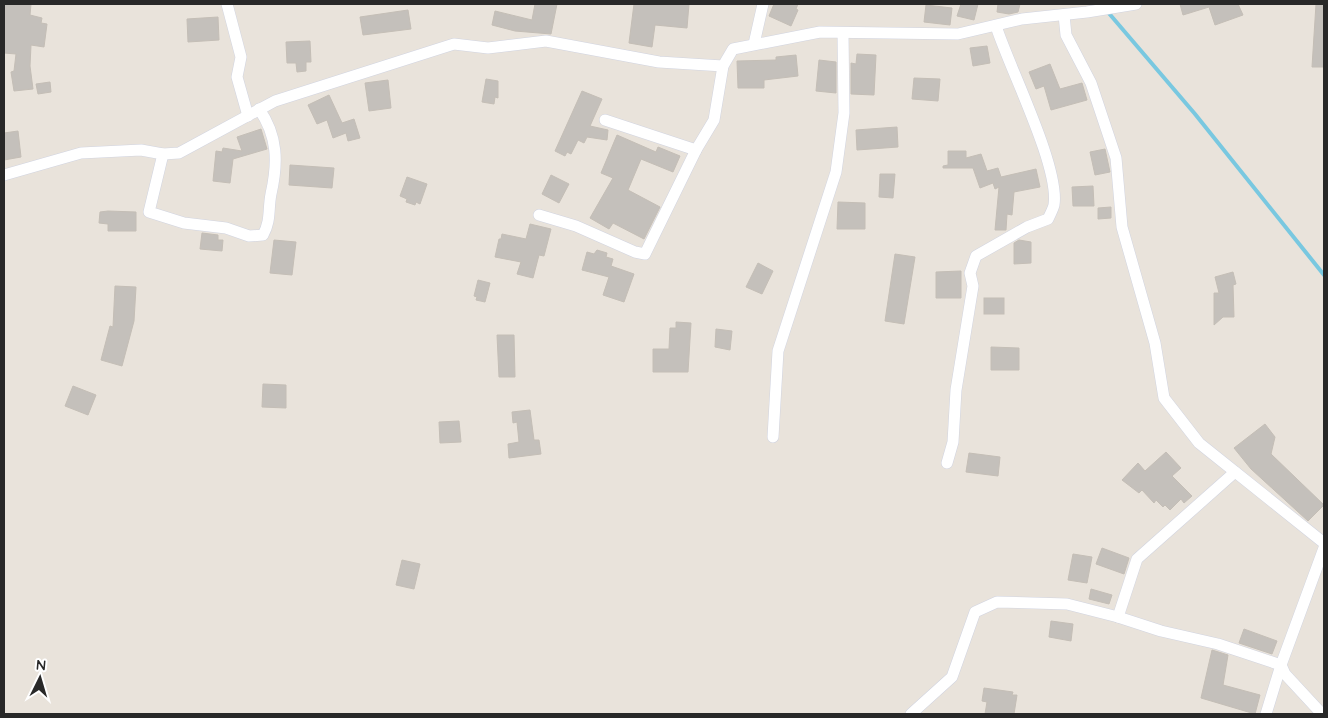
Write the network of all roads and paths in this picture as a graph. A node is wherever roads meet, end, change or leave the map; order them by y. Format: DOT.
graph roads {
  1 [pos="227,4"];
  2 [pos="763,4"];
  3 [pos="1136,4"];
  4 [pos="1064,15"];
  5 [pos="996,26"];
  6 [pos="843,33"];
  7 [pos="754,44"];
  8 [pos="723,66"];
  9 [pos="259,109"];
  10 [pos="248,116"];
  11 [pos="605,120"];
  12 [pos="696,150"];
  13 [pos="163,154"];
  14 [pos="4,175"];
  15 [pos="539,215"];
  16 [pos="773,437"];
  17 [pos="947,463"];
  18 [pos="1235,472"];
  19 [pos="1324,543"];
  20 [pos="1324,548"];
  21 [pos="1118,617"];
  22 [pos="1281,665"];
  23 [pos="911,714"];
  24 [pos="1266,714"];
  25 [pos="1322,714"];
  1 -- 10 [label="street"];
  2 -- 7 [label="street"];
  3 -- 4 [label="street"];
  4 -- 5 [label="street"];
  4 -- 18 [label="street"];
  5 -- 6 [label="street"];
  5 -- 17 [label="street"];
  6 -- 7 [label="street"];
  6 -- 16 [label="street"];
  7 -- 8 [label="street"];
  8 -- 9 [label="street"];
  8 -- 12 [label="street"];
  9 -- 10 [label="street"];
  9 -- 13 [label="street"];
  10 -- 13 [label="street"];
  11 -- 12 [label="street"];
  12 -- 15 [label="street"];
  13 -- 14 [label="street"];
  18 -- 19 [label="street"];
  18 -- 21 [label="street"];
  20 -- 22 [label="street"];
  21 -- 22 [label="street"];
  21 -- 23 [label="street"];
  22 -- 24 [label="street"];
  22 -- 25 [label="street"];
}
